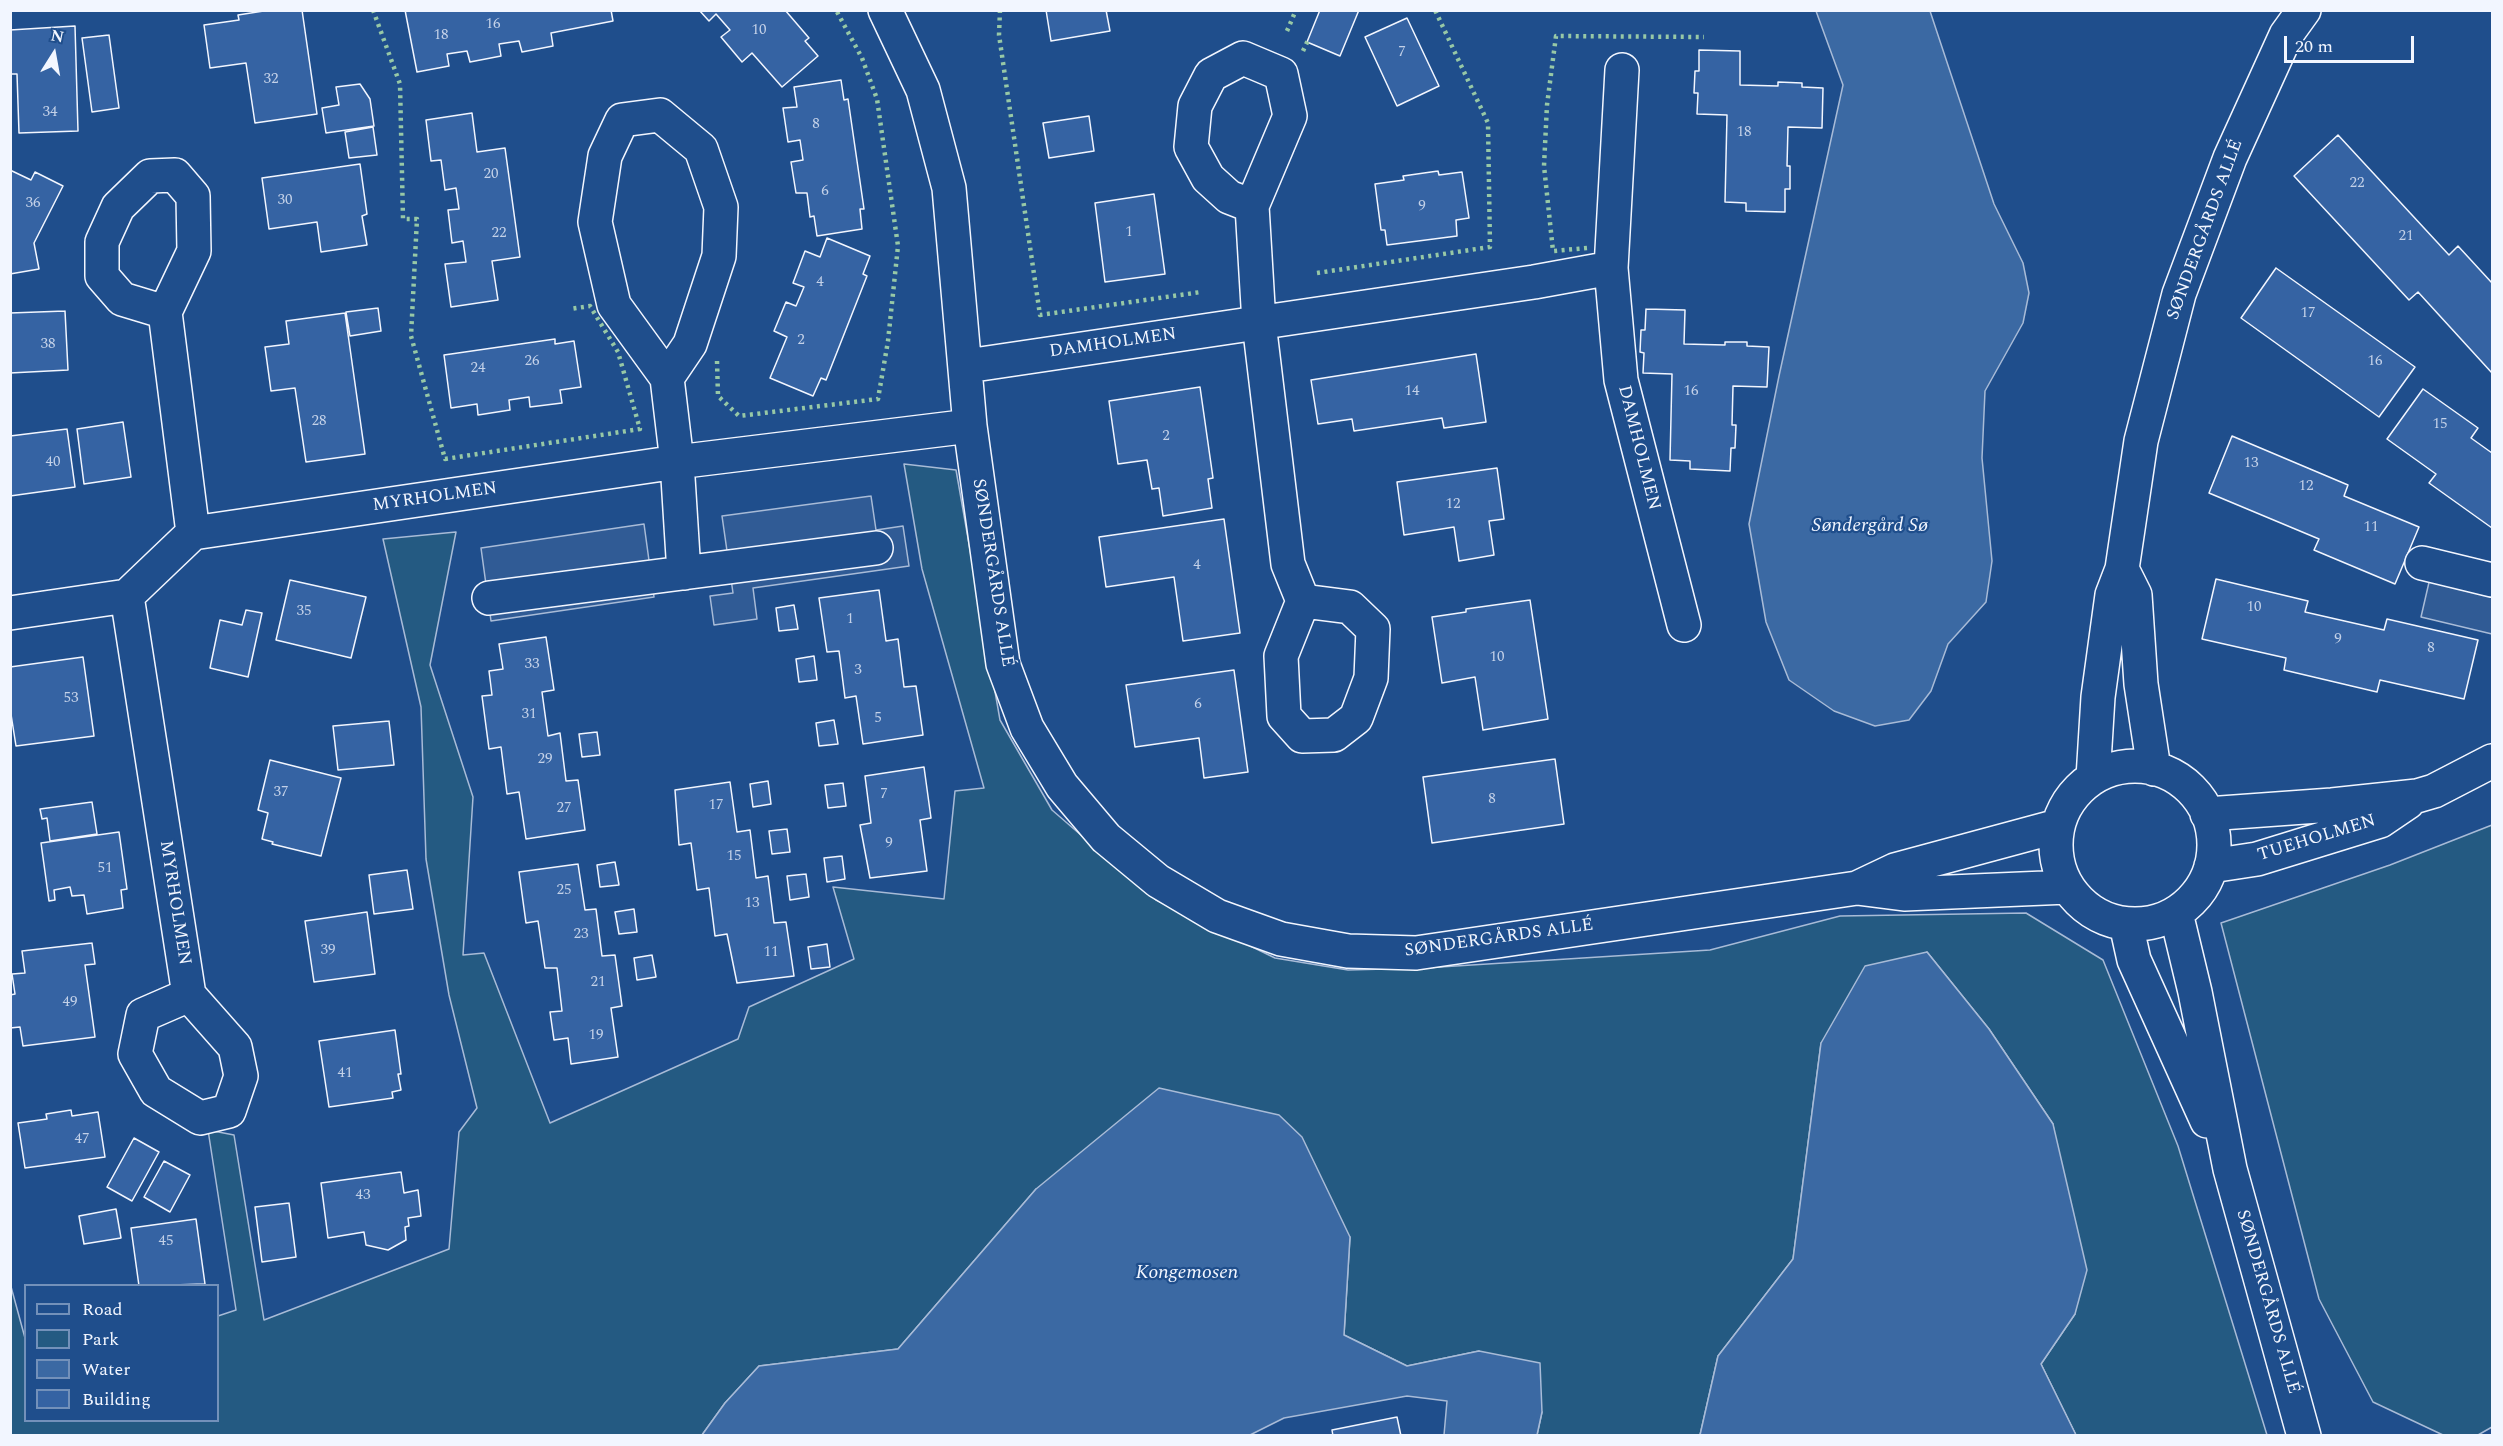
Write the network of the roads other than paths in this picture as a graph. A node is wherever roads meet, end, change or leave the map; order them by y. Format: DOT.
graph roads {
  1 [pos="885,10"];
  2 [pos="2304,10"];
  3 [pos="1622,70"];
  4 [pos="1252,206"];
  5 [pos="1611,268"];
  6 [pos="165,312"];
  7 [pos="1259,323"];
  8 [pos="967,366"];
  9 [pos="667,378"];
  10 [pos="970,426"];
  11 [pos="677,462"];
  12 [pos="193,533"];
  13 [pos="876,548"];
  14 [pos="2422,563"];
  15 [pos="2122,569"];
  16 [pos="684,573"];
  17 [pos="2493,580"];
  18 [pos="127,596"];
  19 [pos="489,598"];
  20 [pos="1303,601"];
  21 [pos="10,613"];
  22 [pos="1684,625"];
  23 [pos="2493,761"];
  24 [pos="2154,770"];
  25 [pos="2093,778"];
  26 [pos="2416,796"];
  27 [pos="2207,814"];
  28 [pos="2058,826"];
  29 [pos="2211,866"];
  30 [pos="2068,887"];
  31 [pos="1857,888"];
  32 [pos="2176,913"];
  33 [pos="2126,924"];
  34 [pos="189,995"];
  35 [pos="2230,1169"];
  36 [pos="2304,1436"];
  1 -- 8 [label="street, SØNDERGÅRDS ALLÉ"];
  2 -- 15 [label="street, SØNDERGÅRDS ALLÉ"];
  3 -- 5 [label="street, DAMHOLMEN"];
  4 -- 7 [label="street"];
  5 -- 7 [label="street, DAMHOLMEN"];
  5 -- 22 [label="street, DAMHOLMEN"];
  6 -- 12 [label="street"];
  7 -- 8 [label="street, DAMHOLMEN"];
  7 -- 20 [label="street"];
  8 -- 10 [label="street, SØNDERGÅRDS ALLÉ"];
  9 -- 9 [label="street"];
  9 -- 11 [label="street"];
  10 -- 11 [label="street, MYRHOLMEN"];
  10 -- 31 [label="street, SØNDERGÅRDS ALLÉ"];
  11 -- 12 [label="street, MYRHOLMEN"];
  11 -- 16 [label="street"];
  12 -- 18 [label="street"];
  13 -- 16 [label="street"];
  14 -- 17 [label="street"];
  15 -- 24 [label="street"];
  15 -- 25 [label="street, SØNDERGÅRDS ALLÉ"];
  16 -- 19 [label="street"];
  18 -- 21 [label="street"];
  18 -- 34 [label="street, MYRHOLMEN"];
  23 -- 26 [label="street, TUEHOLMEN"];
  24 -- 25 [label="street"];
  24 -- 27 [label="street"];
  25 -- 28 [label="street"];
  26 -- 27 [label="street, TUEHOLMEN"];
  26 -- 29 [label="street, TUEHOLMEN"];
  27 -- 29 [label="street"];
  28 -- 30 [label="street"];
  28 -- 31 [label="street, SØNDERGÅRDS ALLÉ"];
  29 -- 32 [label="street"];
  30 -- 31 [label="street, SØNDERGÅRDS ALLÉ"];
  30 -- 33 [label="street"];
  32 -- 33 [label="street"];
  32 -- 35 [label="street, SØNDERGÅRDS ALLÉ"];
  33 -- 35 [label="street, SØNDERGÅRDS ALLÉ"];
  35 -- 36 [label="street, SØNDERGÅRDS ALLÉ"];
}
